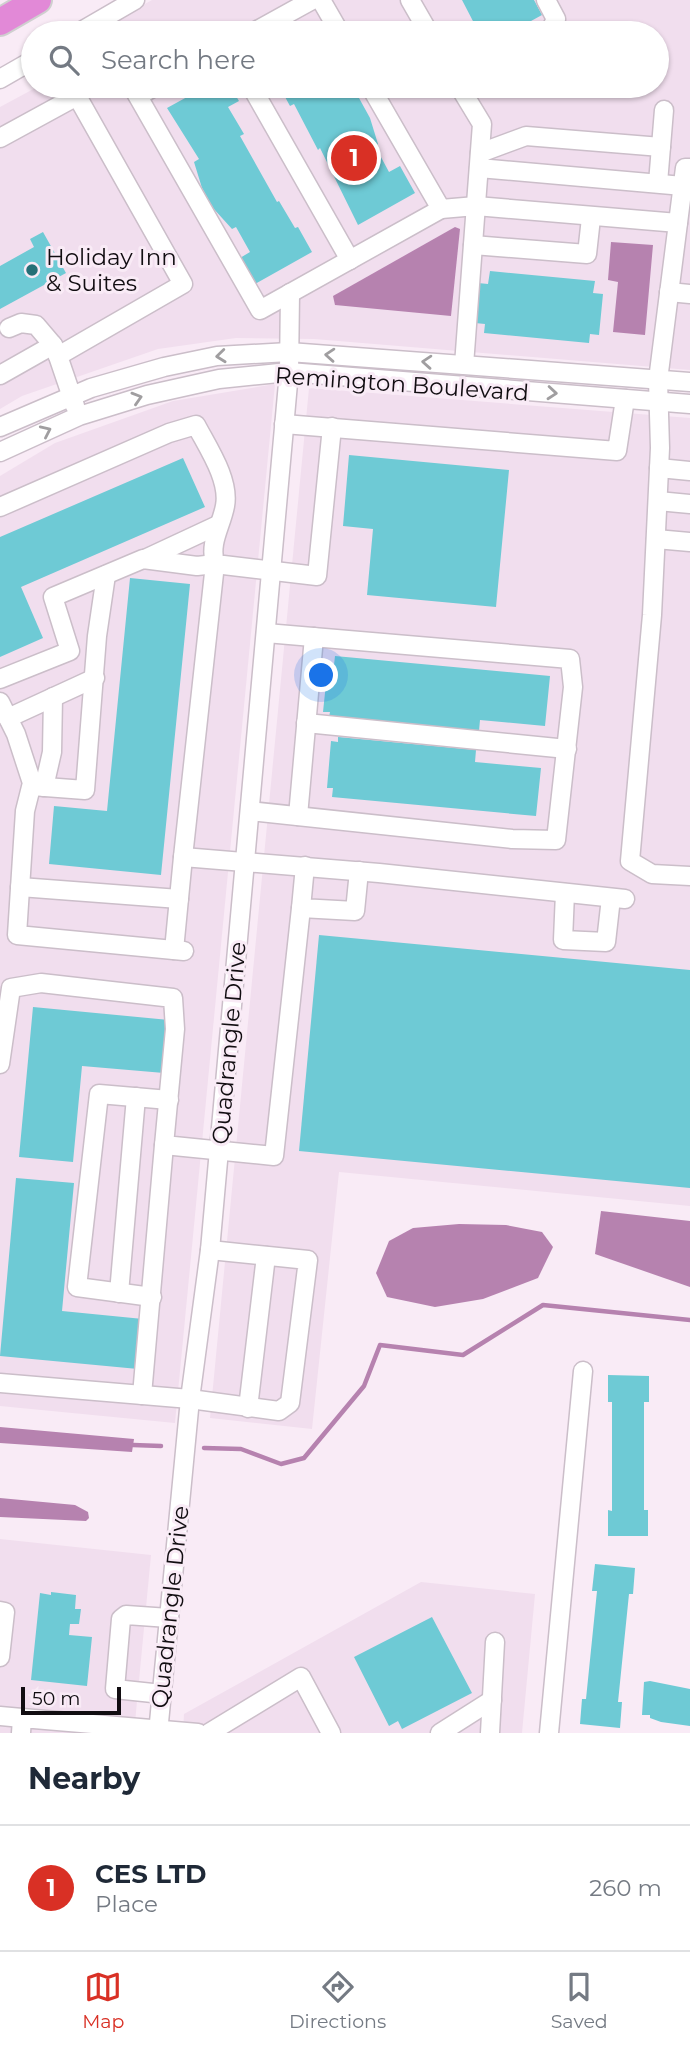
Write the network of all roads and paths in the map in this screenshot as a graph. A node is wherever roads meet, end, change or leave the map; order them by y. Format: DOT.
graph roads {
  1 [pos="38,0"];
  2 [pos="135,0"];
  3 [pos="312,0"];
  4 [pos="321,0"];
  5 [pos="410,0"];
  6 [pos="546,0"];
  7 [pos="108,21"];
  8 [pos="274,21"];
  9 [pos="333,21"];
  10 [pos="422,21"];
  11 [pos="555,21"];
  12 [pos="0,22"];
  13 [pos="21,67"];
  14 [pos="0,79"];
  15 [pos="72,98"];
  16 [pos="77,98"];
  17 [pos="139,98"];
  18 [pos="258,98"];
  19 [pos="377,98"];
  20 [pos="468,98"];
  21 [pos="664,110"];
  22 [pos="0,138"];
  23 [pos="661,147"];
  24 [pos="479,160"];
  25 [pos="690,168"];
  26 [pos="658,183"];
  27 [pos="683,186"];
  28 [pos="476,206"];
  29 [pos="441,209"];
  30 [pos="591,218"];
  31 [pos="678,223"];
  32 [pos="473,245"];
  33 [pos="350,260"];
  34 [pos="669,292"];
  35 [pos="290,293"];
  36 [pos="690,294"];
  37 [pos="9,328"];
  38 [pos="55,350"];
  39 [pos="289,352"];
  40 [pos="464,365"];
  41 [pos="289,373"];
  42 [pos="0,374"];
  43 [pos="658,380"];
  44 [pos="690,382"];
  45 [pos="71,395"];
  46 [pos="625,399"];
  47 [pos="658,402"];
  48 [pos="690,404"];
  49 [pos="79,416"];
  50 [pos="284,424"];
  51 [pos="0,426"];
  52 [pos="332,427"];
  53 [pos="0,452"];
  54 [pos="659,468"];
  55 [pos="690,471"];
  56 [pos="658,501"];
  57 [pos="690,504"];
  58 [pos="0,507"];
  59 [pos="218,525"];
  60 [pos="656,539"];
  61 [pos="690,542"];
  62 [pos="144,559"];
  63 [pos="215,564"];
  64 [pos="271,571"];
  65 [pos="106,575"];
  66 [pos="266,633"];
  67 [pos="314,637"];
  68 [pos="70,651"];
  69 [pos="96,657"];
  70 [pos="94,678"];
  71 [pos="0,679"];
  72 [pos="53,697"];
  73 [pos="0,702"];
  74 [pos="8,718"];
  75 [pos="306,723"];
  76 [pos="566,749"];
  77 [pos="38,786"];
  78 [pos="250,811"];
  79 [pos="298,816"];
  80 [pos="183,857"];
  81 [pos="245,861"];
  82 [pos="305,866"];
  83 [pos="359,871"];
  84 [pos="690,876"];
  85 [pos="20,887"];
  86 [pos="565,893"];
  87 [pos="179,899"];
  88 [pos="301,908"];
  89 [pos="0,1064"];
  90 [pos="136,1097"];
  91 [pos="169,1100"];
  92 [pos="164,1145"];
  93 [pos="219,1150"];
  94 [pos="210,1250"];
  95 [pos="266,1256"];
  96 [pos="119,1293"];
  97 [pos="152,1297"];
  98 [pos="583,1371"];
  99 [pos="0,1383"];
  100 [pos="142,1395"];
  101 [pos="190,1399"];
  102 [pos="248,1408"];
  103 [pos="0,1611"];
  104 [pos="169,1618"];
  105 [pos="495,1643"];
  106 [pos="0,1657"];
  107 [pos="162,1694"];
  108 [pos="492,1700"];
  109 [pos="0,1716"];
  110 [pos="22,1725"];
  111 [pos="62,1727"];
  112 [pos="459,1728"];
  113 [pos="100,1729"];
  114 [pos="158,1731"];
  115 [pos="198,1733"];
  116 [pos="209,1733"];
  117 [pos="331,1733"];
  118 [pos="440,1733"];
  119 [pos="490,1733"];
  120 [pos="549,1733"];
  1 -- 12 [label="highway"];
  2 -- 7 [label="street"];
  3 -- 8 [label="street"];
  4 -- 9 [label="street"];
  5 -- 10 [label="street"];
  6 -- 11 [label="street"];
  13 -- 14 [label="street"];
  15 -- 22 [label="street"];
  16 -- 38 [label="street"];
  17 -- 35 [label="street"];
  18 -- 33 [label="street"];
  19 -- 29 [label="street"];
  20 -- 24 [label="street"];
  21 -- 23 [label="street"];
  23 -- 24 [label="street"];
  23 -- 26 [label="street"];
  24 -- 26 [label="street"];
  24 -- 28 [label="street"];
  25 -- 27 [label="street"];
  26 -- 27 [label="street"];
  27 -- 31 [label="street"];
  28 -- 29 [label="street"];
  28 -- 30 [label="street"];
  28 -- 32 [label="street"];
  29 -- 33 [label="street"];
  30 -- 31 [label="street"];
  30 -- 32 [label="street"];
  31 -- 34 [label="street"];
  32 -- 40 [label="street"];
  33 -- 35 [label="street"];
  34 -- 36 [label="street"];
  34 -- 43 [label="street"];
  35 -- 39 [label="street, Quadrangle Drive"];
  37 -- 38 [label="street"];
  38 -- 42 [label="street"];
  38 -- 45 [label="street"];
  40 -- 39 [label="street, Remington Boulevard, one-way"];
  39 -- 41 [label="street, Quadrangle Drive"];
  39 -- 45 [label="street, Remington Boulevard, one-way"];
  40 -- 43 [label="street, Remington Boulevard"];
  41 -- 46 [label="street, Remington Boulevard, one-way"];
  49 -- 41 [label="street, Remington Boulevard, one-way"];
  41 -- 50 [label="street, Quadrangle Drive"];
  43 -- 44 [label="street, Remington Boulevard"];
  43 -- 47 [label="street"];
  45 -- 49 [label="street"];
  45 -- 51 [label="street, Remington Boulevard"];
  46 -- 47 [label="street, Remington Boulevard"];
  46 -- 52 [label="street"];
  47 -- 48 [label="street, Remington Boulevard"];
  47 -- 54 [label="street"];
  53 -- 49 [label="street, Remington Boulevard, one-way"];
  50 -- 52 [label="street"];
  50 -- 64 [label="street, Quadrangle Drive"];
  52 -- 64 [label="street"];
  54 -- 55 [label="street"];
  54 -- 56 [label="street"];
  56 -- 57 [label="street"];
  56 -- 60 [label="street"];
  58 -- 59 [label="street"];
  59 -- 62 [label="street"];
  59 -- 63 [label="street"];
  60 -- 61 [label="street"];
  60 -- 84 [label="street"];
  62 -- 63 [label="street"];
  62 -- 65 [label="street"];
  63 -- 64 [label="street"];
  63 -- 80 [label="street"];
  64 -- 66 [label="street, Quadrangle Drive"];
  65 -- 68 [label="street"];
  65 -- 69 [label="street"];
  66 -- 67 [label="street"];
  66 -- 78 [label="street, Quadrangle Drive"];
  67 -- 75 [label="street"];
  67 -- 76 [label="street"];
  68 -- 69 [label="street"];
  68 -- 71 [label="street"];
  69 -- 70 [label="street"];
  70 -- 72 [label="street"];
  70 -- 77 [label="street"];
  72 -- 74 [label="street"];
  72 -- 77 [label="street"];
  73 -- 74 [label="street"];
  74 -- 77 [label="street"];
  75 -- 76 [label="street"];
  75 -- 79 [label="street"];
  76 -- 79 [label="street"];
  77 -- 85 [label="street"];
  78 -- 79 [label="street"];
  78 -- 81 [label="street, Quadrangle Drive"];
  80 -- 81 [label="street"];
  80 -- 87 [label="street"];
  81 -- 82 [label="street"];
  81 -- 93 [label="street, Quadrangle Drive"];
  82 -- 83 [label="street"];
  82 -- 88 [label="street"];
  83 -- 86 [label="street"];
  83 -- 88 [label="street"];
  85 -- 87 [label="street"];
  85 -- 87 [label="street"];
  86 -- 86 [label="street"];
  88 -- 93 [label="street"];
  89 -- 91 [label="street"];
  90 -- 91 [label="street"];
  90 -- 96 [label="street"];
  90 -- 96 [label="street"];
  91 -- 92 [label="street"];
  92 -- 93 [label="street"];
  92 -- 97 [label="street"];
  93 -- 94 [label="street, Quadrangle Drive"];
  94 -- 95 [label="street"];
  94 -- 101 [label="street, Quadrangle Drive"];
  95 -- 102 [label="street"];
  95 -- 102 [label="street"];
  96 -- 97 [label="street"];
  97 -- 100 [label="street"];
  98 -- 120 [label="street"];
  99 -- 100 [label="street"];
  100 -- 101 [label="street"];
  101 -- 102 [label="street"];
  101 -- 104 [label="street, Quadrangle Drive"];
  103 -- 106 [label="street"];
  104 -- 107 [label="street, Quadrangle Drive"];
  104 -- 107 [label="street"];
  105 -- 108 [label="street"];
  107 -- 114 [label="street, Quadrangle Drive"];
  108 -- 112 [label="street"];
  108 -- 119 [label="street"];
  109 -- 110 [label="street"];
  110 -- 111 [label="street"];
  111 -- 113 [label="street"];
  112 -- 118 [label="street"];
  113 -- 114 [label="street"];
  114 -- 115 [label="street"];
  116 -- 117 [label="street"];
}
